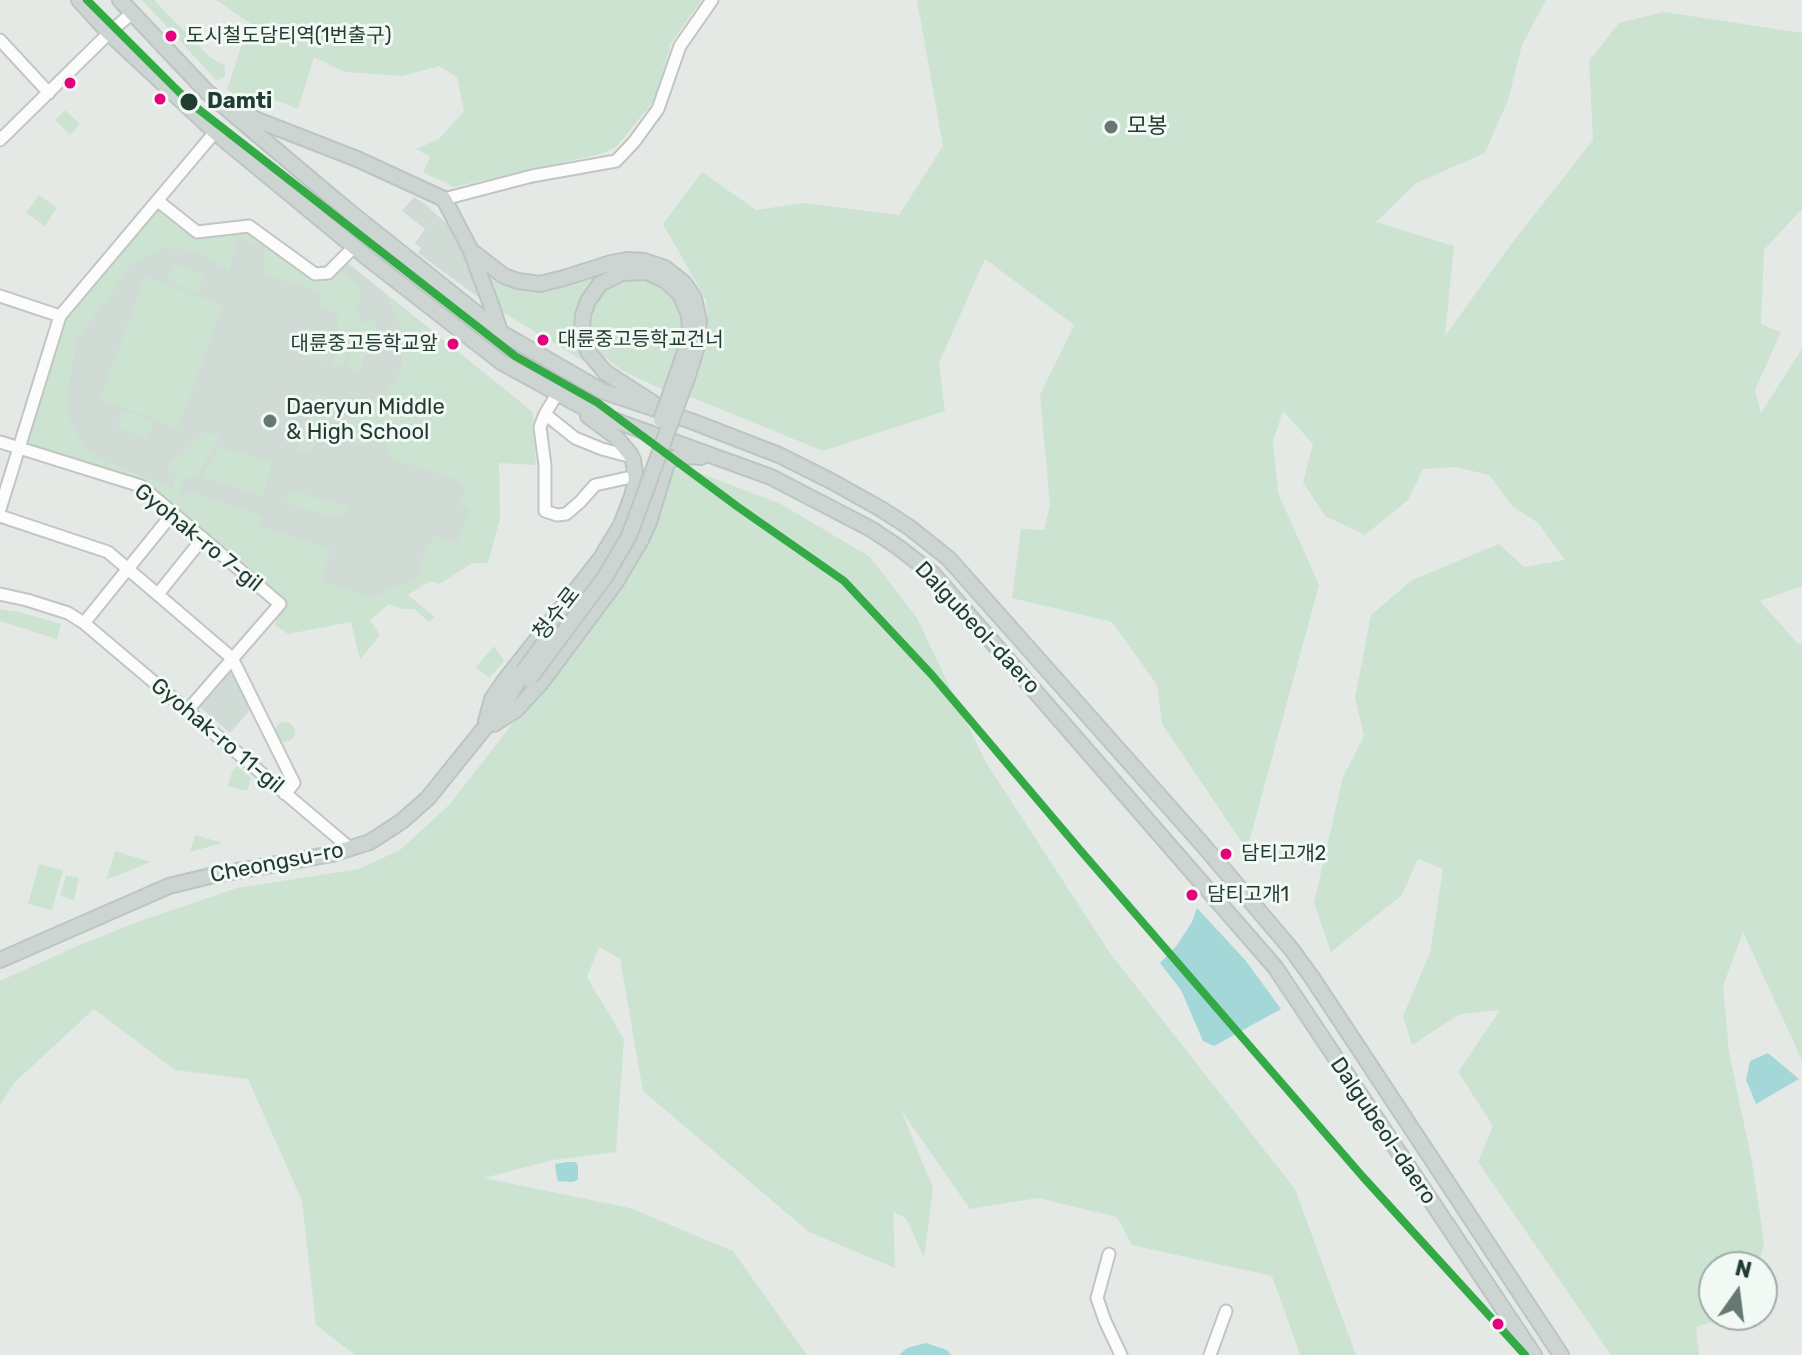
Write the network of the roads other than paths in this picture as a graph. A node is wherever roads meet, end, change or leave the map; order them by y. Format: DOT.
graph roads {
  1 [pos="79,0"];
  2 [pos="120,0"];
  3 [pos="712,0"];
  4 [pos="132,13"];
  5 [pos="109,33"];
  6 [pos="0,40"];
  7 [pos="207,92"];
  8 [pos="49,93"];
  9 [pos="215,132"];
  10 [pos="1,137"];
  11 [pos="444,199"];
  12 [pos="158,201"];
  13 [pos="354,247"];
  14 [pos="470,249"];
  15 [pos="0,296"];
  16 [pos="60,316"];
  17 [pos="500,332"];
  18 [pos="682,377"];
  19 [pos="562,396"];
  20 [pos="545,414"];
  21 [pos="691,421"];
  22 [pos="0,442"];
  23 [pos="18,447"];
  24 [pos="711,455"];
  25 [pos="632,457"];
  26 [pos="636,476"];
  27 [pos="0,509"];
  28 [pos="173,513"];
  29 [pos="0,516"];
  30 [pos="203,538"];
  31 [pos="128,569"];
  32 [pos="0,594"];
  33 [pos="158,594"];
  34 [pos="84,623"];
  35 [pos="232,658"];
  36 [pos="531,678"];
  37 [pos="187,711"];
  38 [pos="483,730"];
  39 [pos="285,794"];
  40 [pos="351,849"];
  41 [pos="0,960"];
  42 [pos="1109,1254"];
  43 [pos="1226,1311"];
  44 [pos="1121,1355"];
  45 [pos="1210,1355"];
  46 [pos="1534,1355"];
  47 [pos="1561,1355"];
  1 -- 5 [label="main road, Dalgubeol-daero"];
  2 -- 4 [label="main road, Dalgubeol-daero"];
  3 -- 11 [label="street"];
  4 -- 5 [label="street"];
  4 -- 7 [label="main road, Dalgubeol-daero"];
  5 -- 8 [label="street"];
  5 -- 9 [label="main road, Dalgubeol-daero"];
  6 -- 8 [label="street"];
  7 -- 11 [label="main road"];
  7 -- 17 [label="main road, Dalgubeol-daero"];
  8 -- 10 [label="street"];
  9 -- 12 [label="street"];
  9 -- 13 [label="main road, Dalgubeol-daero"];
  11 -- 14 [label="main road"];
  12 -- 13 [label="street"];
  12 -- 16 [label="street"];
  13 -- 19 [label="main road, Dalgubeol-daero"];
  14 -- 17 [label="main road"];
  14 -- 18 [label="main road"];
  15 -- 16 [label="street"];
  16 -- 23 [label="street"];
  17 -- 21 [label="main road, Dalgubeol-daero"];
  18 -- 21 [label="main road"];
  18 -- 36 [label="main road, bridge"];
  19 -- 20 [label="street"];
  19 -- 24 [label="main road, Dalgubeol-daero"];
  19 -- 25 [label="main road"];
  20 -- 25 [label="street"];
  20 -- 26 [label="street"];
  21 -- 47 [label="main road, Dalgubeol-daero"];
  22 -- 23 [label="street, Gyohak-ro 7-gil"];
  23 -- 27 [label="street"];
  23 -- 28 [label="street, Gyohak-ro 7-gil"];
  24 -- 36 [label="main road, 청수로"];
  24 -- 46 [label="main road, Dalgubeol-daero"];
  25 -- 26 [label="main road"];
  26 -- 38 [label="main road, 청수로"];
  28 -- 30 [label="street, Gyohak-ro 7-gil"];
  28 -- 31 [label="street"];
  29 -- 31 [label="street"];
  30 -- 33 [label="street"];
  30 -- 35 [label="street, Gyohak-ro 7-gil"];
  31 -- 33 [label="street"];
  31 -- 34 [label="street"];
  32 -- 34 [label="street, Gyohak-ro 11-gil"];
  33 -- 35 [label="street"];
  34 -- 37 [label="street, Gyohak-ro 11-gil"];
  35 -- 37 [label="street, Gyohak-ro 7-gil"];
  35 -- 39 [label="street"];
  36 -- 38 [label="main road, Cheongsu-ro"];
  36 -- 38 [label="main road"];
  37 -- 39 [label="street, Gyohak-ro 11-gil"];
  38 -- 40 [label="main road, Cheongsu-ro"];
  39 -- 40 [label="street, Gyohak-ro 11-gil"];
  40 -- 41 [label="main road, Cheongsu-ro"];
  42 -- 44 [label="street"];
  43 -- 45 [label="street"];
}
